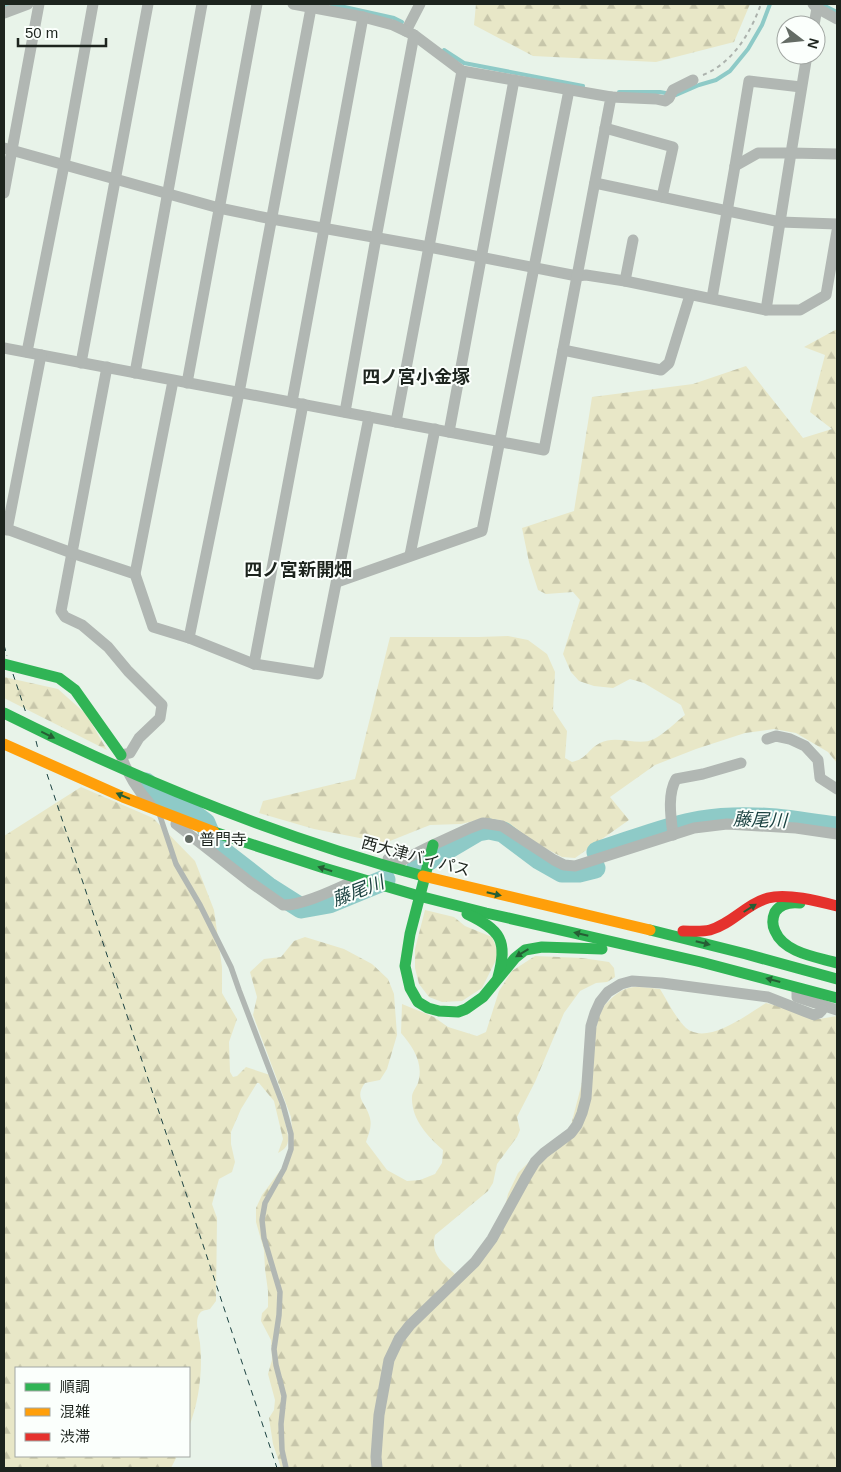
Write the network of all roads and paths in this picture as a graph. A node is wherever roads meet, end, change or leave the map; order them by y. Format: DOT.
graph roads {
  1 [pos="28,4"];
  2 [pos="39,4"];
  3 [pos="93,4"];
  4 [pos="148,4"];
  5 [pos="202,4"];
  6 [pos="257,4"];
  7 [pos="293,4"];
  8 [pos="420,4"];
  9 [pos="761,4"];
  10 [pos="815,5"];
  11 [pos="311,8"];
  12 [pos="4,13"];
  13 [pos="363,17"];
  14 [pos="837,19"];
  15 [pos="410,33"];
  16 [pos="806,65"];
  17 [pos="462,71"];
  18 [pos="514,80"];
  19 [pos="693,80"];
  20 [pos="801,87"];
  21 [pos="569,90"];
  22 [pos="611,97"];
  23 [pos="605,128"];
  24 [pos="8,149"];
  25 [pos="790,152"];
  26 [pos="837,154"];
  27 [pos="64,165"];
  28 [pos="735,166"];
  29 [pos="115,179"];
  30 [pos="595,183"];
  31 [pos="4,193"];
  32 [pos="167,194"];
  33 [pos="662,197"];
  34 [pos="219,208"];
  35 [pos="727,211"];
  36 [pos="272,220"];
  37 [pos="780,222"];
  38 [pos="837,224"];
  39 [pos="324,228"];
  40 [pos="837,231"];
  41 [pos="376,238"];
  42 [pos="633,240"];
  43 [pos="429,247"];
  44 [pos="482,258"];
  45 [pos="534,267"];
  46 [pos="576,276"];
  47 [pos="625,281"];
  48 [pos="690,295"];
  49 [pos="712,298"];
  50 [pos="766,310"];
  51 [pos="4,348"];
  52 [pos="563,350"];
  53 [pos="27,352"];
  54 [pos="42,355"];
  55 [pos="81,362"];
  56 [pos="107,368"];
  57 [pos="135,373"];
  58 [pos="173,381"];
  59 [pos="187,382"];
  60 [pos="239,392"];
  61 [pos="297,403"];
  62 [pos="345,412"];
  63 [pos="369,416"];
  64 [pos="396,422"];
  65 [pos="435,429"];
  66 [pos="449,432"];
  67 [pos="500,441"];
  68 [pos="6,529"];
  69 [pos="72,553"];
  70 [pos="410,555"];
  71 [pos="135,574"];
  72 [pos="337,582"];
  73 [pos="189,638"];
  74 [pos="4,664"];
  75 [pos="254,664"];
  76 [pos="4,714"];
  77 [pos="767,739"];
  78 [pos="4,744"];
  79 [pos="121,756"];
  80 [pos="741,763"];
  81 [pos="128,772"];
  82 [pos="837,789"];
  83 [pos="160,814"];
  84 [pos="673,830"];
  85 [pos="837,834"];
  86 [pos="432,847"];
  87 [pos="403,860"];
  88 [pos="439,901"];
  89 [pos="837,908"];
  90 [pos="655,931"];
  91 [pos="657,951"];
  92 [pos="837,963"];
  93 [pos="498,977"];
  94 [pos="837,979"];
  95 [pos="798,987"];
  96 [pos="837,998"];
  97 [pos="822,1010"];
  98 [pos="837,1010"];
  99 [pos="286,1468"];
  100 [pos="377,1468"];
  1 -- 12 [label="street"];
  2 -- 24 [label="street"];
  3 -- 27 [label="street"];
  4 -- 29 [label="street"];
  5 -- 32 [label="street"];
  6 -- 34 [label="street"];
  7 -- 11 [label="street"];
  8 -- 15 [label="street"];
  9 -- 19 [label="path"];
  10 -- 14 [label="street"];
  11 -- 13 [label="street"];
  11 -- 36 [label="street"];
  13 -- 15 [label="street"];
  13 -- 39 [label="street"];
  15 -- 17 [label="street"];
  15 -- 41 [label="street"];
  16 -- 20 [label="street"];
  17 -- 18 [label="street"];
  17 -- 43 [label="street"];
  18 -- 21 [label="street"];
  18 -- 44 [label="street"];
  19 -- 22 [label="street"];
  20 -- 25 [label="street"];
  20 -- 28 [label="street"];
  21 -- 22 [label="street"];
  21 -- 45 [label="street"];
  22 -- 23 [label="street"];
  23 -- 30 [label="street"];
  23 -- 33 [label="street"];
  24 -- 27 [label="street"];
  24 -- 31 [label="street"];
  25 -- 26 [label="street"];
  25 -- 28 [label="street"];
  25 -- 37 [label="street"];
  27 -- 29 [label="street"];
  27 -- 53 [label="street"];
  28 -- 35 [label="street"];
  29 -- 32 [label="street"];
  29 -- 55 [label="street"];
  30 -- 33 [label="street"];
  30 -- 46 [label="street"];
  32 -- 34 [label="street"];
  32 -- 57 [label="street"];
  33 -- 35 [label="street"];
  34 -- 36 [label="street"];
  34 -- 59 [label="street"];
  35 -- 37 [label="street"];
  35 -- 49 [label="street"];
  36 -- 39 [label="street"];
  36 -- 60 [label="street"];
  37 -- 38 [label="street"];
  37 -- 50 [label="street"];
  39 -- 41 [label="street"];
  39 -- 61 [label="street"];
  40 -- 50 [label="street"];
  41 -- 43 [label="street"];
  41 -- 62 [label="street"];
  42 -- 47 [label="street"];
  43 -- 44 [label="street"];
  43 -- 64 [label="street"];
  44 -- 45 [label="street"];
  44 -- 66 [label="street"];
  45 -- 46 [label="street"];
  45 -- 67 [label="street"];
  46 -- 47 [label="street"];
  46 -- 52 [label="street"];
  47 -- 48 [label="street"];
  48 -- 49 [label="street"];
  48 -- 52 [label="street"];
  49 -- 50 [label="street"];
  51 -- 53 [label="street"];
  52 -- 67 [label="street"];
  53 -- 54 [label="street"];
  54 -- 55 [label="street"];
  54 -- 68 [label="street"];
  55 -- 56 [label="street"];
  56 -- 57 [label="street"];
  56 -- 69 [label="street"];
  57 -- 58 [label="street"];
  58 -- 59 [label="street"];
  58 -- 71 [label="street"];
  59 -- 60 [label="street"];
  60 -- 61 [label="street"];
  60 -- 73 [label="street"];
  61 -- 62 [label="street"];
  61 -- 75 [label="street"];
  62 -- 63 [label="street"];
  63 -- 64 [label="street"];
  63 -- 72 [label="street"];
  64 -- 65 [label="street"];
  65 -- 66 [label="street"];
  65 -- 70 [label="street"];
  66 -- 67 [label="street"];
  67 -- 70 [label="street"];
  68 -- 69 [label="street"];
  69 -- 71 [label="street"];
  69 -- 79 [label="street"];
  70 -- 72 [label="street"];
  71 -- 73 [label="street"];
  72 -- 75 [label="street"];
  73 -- 75 [label="street"];
  74 -- 79 [label="main road"];
  76 -- 90 [label="main road, 西大津バイパス, one-way"];
  77 -- 82 [label="street"];
  88 -- 78 [label="main road, one-way"];
  79 -- 81 [label="street"];
  80 -- 84 [label="street"];
  81 -- 83 [label="street"];
  81 -- 87 [label="street"];
  83 -- 87 [label="street"];
  83 -- 99 [label="lane"];
  84 -- 85 [label="street"];
  84 -- 86 [label="street"];
  86 -- 87 [label="street"];
  86 -- 93 [label="main road"];
  91 -- 88 [label="main road, one-way"];
  88 -- 93 [label="main road"];
  90 -- 89 [label="main road, one-way"];
  89 -- 92 [label="main road"];
  90 -- 94 [label="main road, 西大津バイパス, one-way"];
  91 -- 93 [label="main road, one-way"];
  95 -- 91 [label="main road, one-way"];
  95 -- 96 [label="main road"];
  95 -- 98 [label="street"];
  97 -- 100 [label="street"];
}
